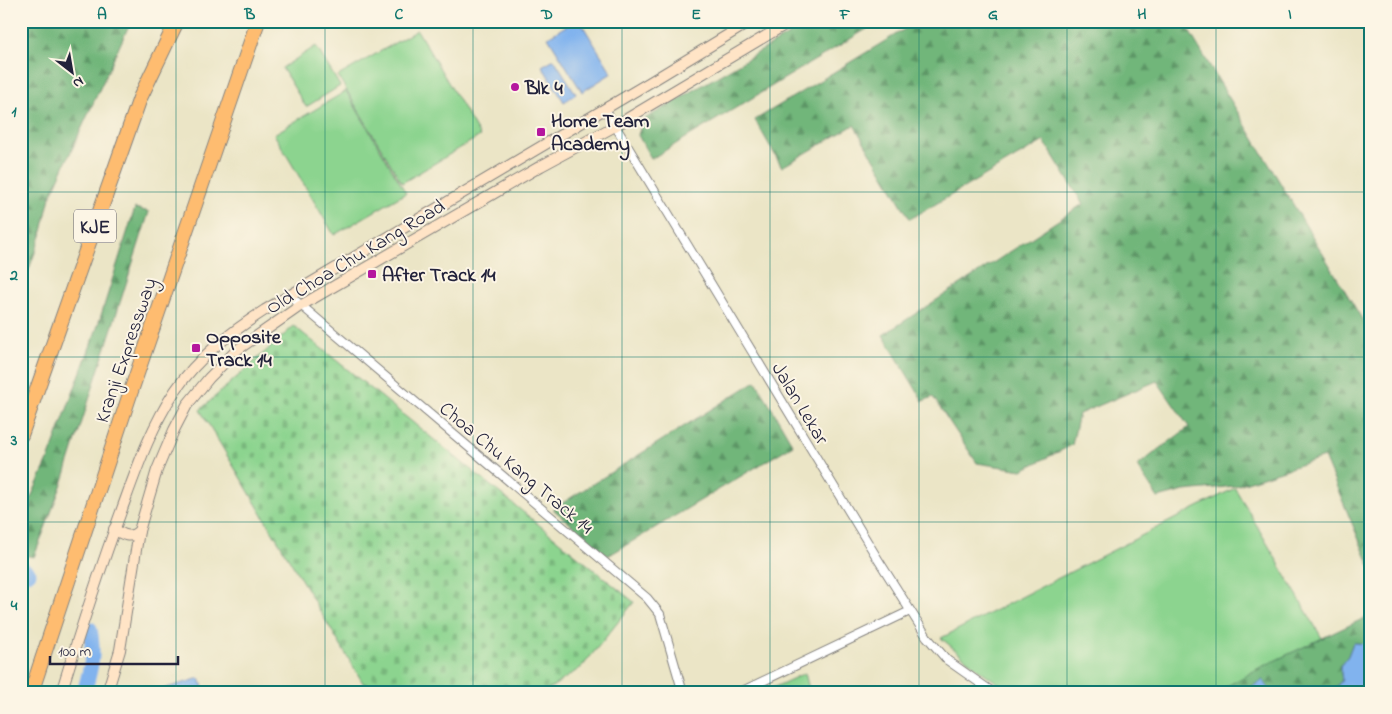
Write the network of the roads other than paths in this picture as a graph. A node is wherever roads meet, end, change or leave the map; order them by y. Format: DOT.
graph roads {
  1 [pos="177,21"];
  2 [pos="258,21"];
  3 [pos="751,21"];
  4 [pos="791,21"];
  5 [pos="604,109"];
  6 [pos="615,126"];
  7 [pos="289,295"];
  8 [pos="300,306"];
  9 [pos="21,435"];
  10 [pos="114,529"];
  11 [pos="139,531"];
  12 [pos="910,611"];
  13 [pos="31,693"];
  14 [pos="61,693"];
  15 [pos="108,693"];
  16 [pos="683,693"];
  17 [pos="738,693"];
  18 [pos="994,693"];
  1 -- 9 [label="highway, KJE"];
  2 -- 13 [label="highway, Kranji Expressway"];
  3 -- 5 [label="main road, Old Choa Chu Kang Road"];
  4 -- 6 [label="main road, Old Choa Chu Kang Road"];
  5 -- 6 [label="street, Jalan Lekar"];
  5 -- 7 [label="main road, Old Choa Chu Kang Road"];
  6 -- 8 [label="main road, Old Choa Chu Kang Road"];
  6 -- 12 [label="street, Jalan Lekar"];
  7 -- 8 [label="street, Choa Chu Kang Track 14"];
  7 -- 10 [label="main road, Old Choa Chu Kang Road"];
  8 -- 11 [label="main road, Old Choa Chu Kang Road"];
  8 -- 16 [label="street, Choa Chu Kang Track 14"];
  10 -- 11 [label="main road"];
  10 -- 14 [label="main road, Old Choa Chu Kang Road"];
  11 -- 15 [label="main road, Old Choa Chu Kang Road"];
  12 -- 17 [label="street"];
  12 -- 18 [label="street, Jalan Lekar"];
}
